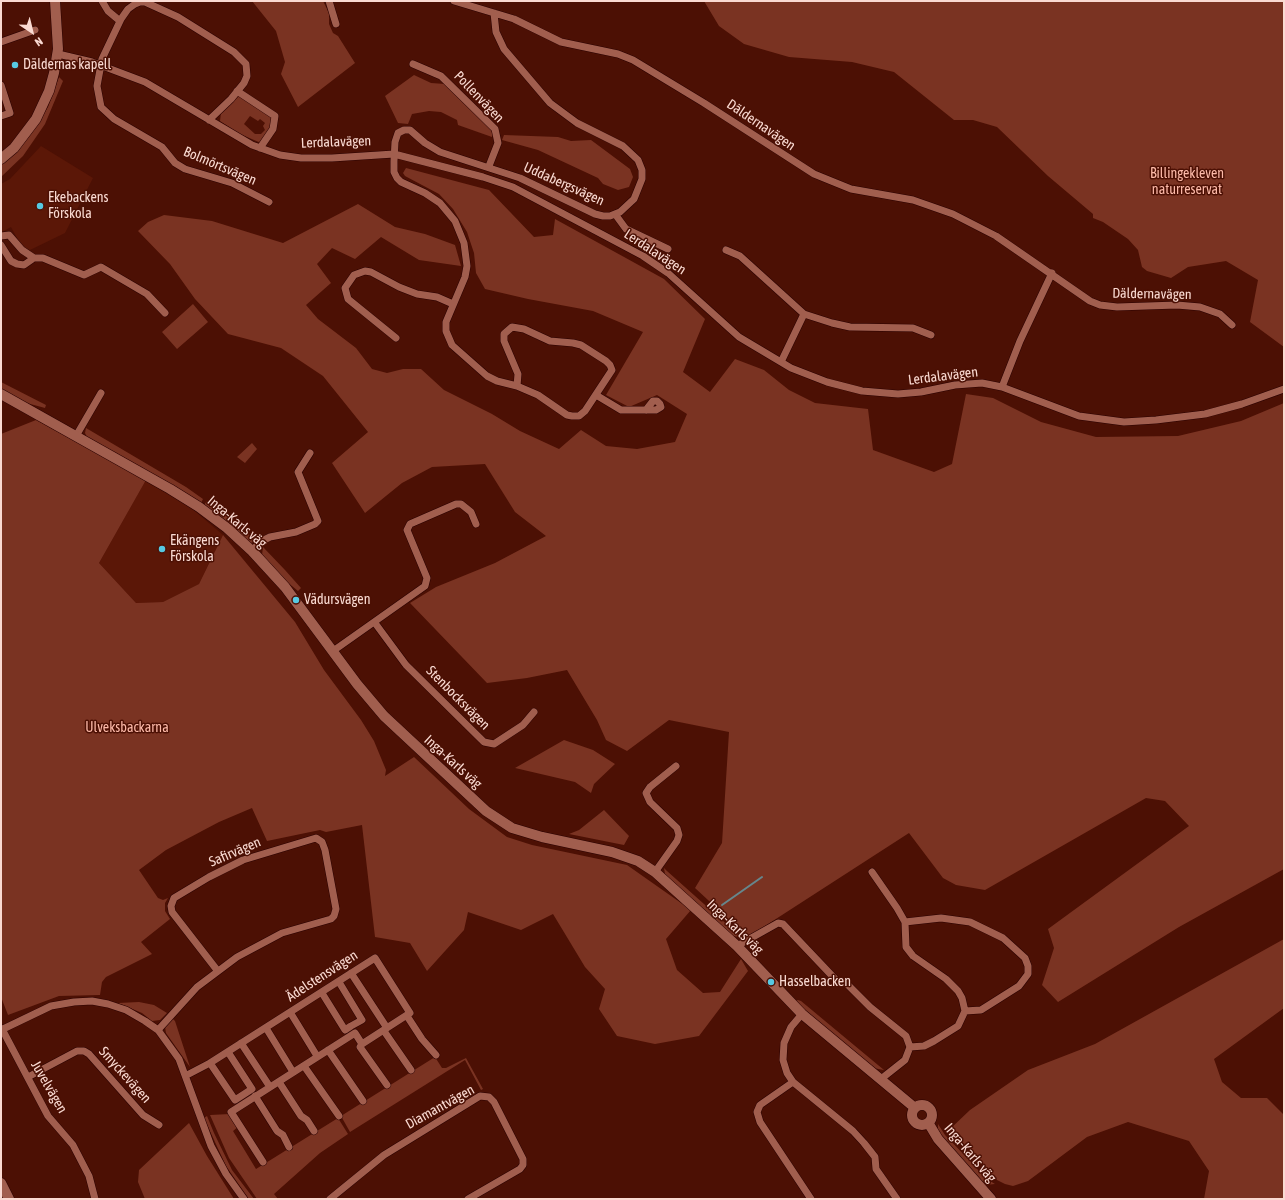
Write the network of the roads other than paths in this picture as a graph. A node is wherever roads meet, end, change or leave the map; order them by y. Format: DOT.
graph roads {
  1 [pos="55,1"];
  2 [pos="102,1"];
  3 [pos="329,1"];
  4 [pos="454,1"];
  5 [pos="494,13"];
  6 [pos="120,21"];
  7 [pos="336,24"];
  8 [pos="35,30"];
  9 [pos="1,42"];
  10 [pos="58,54"];
  11 [pos="413,64"];
  12 [pos="101,65"];
  13 [pos="1,85"];
  14 [pos="237,91"];
  15 [pos="1,116"];
  16 [pos="209,120"];
  17 [pos="260,148"];
  18 [pos="394,154"];
  19 [pos="1,159"];
  20 [pos="489,166"];
  21 [pos="269,202"];
  22 [pos="615,214"];
  23 [pos="1,236"];
  24 [pos="1,245"];
  25 [pos="668,249"];
  26 [pos="726,250"];
  27 [pos="34,258"];
  28 [pos="1052,273"];
  29 [pos="453,304"];
  30 [pos="165,313"];
  31 [pos="804,314"];
  32 [pos="1232,325"];
  33 [pos="931,335"];
  34 [pos="396,338"];
  35 [pos="781,362"];
  36 [pos="517,386"];
  37 [pos="1002,387"];
  38 [pos="1284,389"];
  39 [pos="101,393"];
  40 [pos="1,394"];
  41 [pos="596,395"];
  42 [pos="646,410"];
  43 [pos="76,436"];
  44 [pos="310,453"];
  45 [pos="476,524"];
  46 [pos="252,551"];
  47 [pos="375,623"];
  48 [pos="333,651"];
  49 [pos="534,712"];
  50 [pos="676,766"];
  51 [pos="655,872"];
  52 [pos="872,872"];
  53 [pos="905,922"];
  54 [pos="737,946"];
  55 [pos="217,970"];
  56 [pos="351,973"];
  57 [pos="339,982"];
  58 [pos="322,993"];
  59 [pos="290,1012"];
  60 [pos="965,1012"];
  61 [pos="802,1014"];
  62 [pos="407,1016"];
  63 [pos="266,1028"];
  64 [pos="1,1030"];
  65 [pos="158,1030"];
  66 [pos="353,1030"];
  67 [pos="385,1030"];
  68 [pos="241,1043"];
  69 [pos="362,1044"];
  70 [pos="910,1047"];
  71 [pos="328,1050"];
  72 [pos="228,1052"];
  73 [pos="436,1055"];
  74 [pos="317,1056"];
  75 [pos="210,1063"];
  76 [pos="304,1066"];
  77 [pos="411,1070"];
  78 [pos="293,1072"];
  79 [pos="187,1075"];
  80 [pos="28,1076"];
  81 [pos="881,1079"];
  82 [pos="279,1082"];
  83 [pos="793,1082"];
  84 [pos="387,1085"];
  85 [pos="270,1087"];
  86 [pos="255,1096"];
  87 [pos="246,1098"];
  88 [pos="363,1100"];
  89 [pos="915,1108"];
  90 [pos="339,1116"];
  91 [pos="929,1124"];
  92 [pos="159,1125"];
  93 [pos="314,1131"];
  94 [pos="289,1146"];
  95 [pos="263,1162"];
  96 [pos="1,1183"];
  97 [pos="9,1199"];
  98 [pos="94,1199"];
  99 [pos="244,1199"];
  100 [pos="330,1199"];
  101 [pos="468,1199"];
  102 [pos="811,1199"];
  103 [pos="897,1199"];
  104 [pos="991,1199"];
  1 -- 10 [label="street"];
  2 -- 6 [label="street"];
  3 -- 7 [label="street"];
  4 -- 5 [label="street, Däldernavägen"];
  5 -- 22 [label="street, Uddabergsvägen"];
  5 -- 28 [label="street, Däldernavägen"];
  6 -- 12 [label="street, Bolmörtsvägen"];
  6 -- 14 [label="street, Bolmörtsvägen"];
  8 -- 9 [label="street"];
  10 -- 12 [label="street, Lerdalavägen"];
  10 -- 19 [label="street"];
  11 -- 20 [label="street, Pollenvägen"];
  12 -- 16 [label="street, Lerdalavägen"];
  12 -- 21 [label="street, Bolmörtsvägen"];
  13 -- 15 [label="street"];
  14 -- 16 [label="street"];
  14 -- 17 [label="street"];
  16 -- 17 [label="street, Lerdalavägen"];
  17 -- 18 [label="street, Lerdalavägen"];
  18 -- 20 [label="street, Uddabergsvägen"];
  18 -- 29 [label="street"];
  18 -- 35 [label="street, Lerdalavägen"];
  20 -- 22 [label="street, Uddabergsvägen"];
  22 -- 25 [label="street"];
  23 -- 27 [label="street"];
  24 -- 27 [label="street"];
  26 -- 31 [label="street"];
  27 -- 30 [label="street"];
  28 -- 32 [label="street, Däldernavägen"];
  28 -- 37 [label="street"];
  29 -- 34 [label="street"];
  29 -- 36 [label="street"];
  31 -- 33 [label="street"];
  31 -- 35 [label="street"];
  35 -- 37 [label="street, Lerdalavägen"];
  36 -- 41 [label="street"];
  36 -- 41 [label="street"];
  37 -- 38 [label="street, Lerdalavägen"];
  39 -- 43 [label="street"];
  40 -- 43 [label="street, Inga-Karls väg"];
  41 -- 42 [label="street"];
  43 -- 46 [label="street, Inga-Karls väg"];
  44 -- 46 [label="street"];
  45 -- 47 [label="street"];
  46 -- 48 [label="street, Inga-Karls väg"];
  47 -- 48 [label="street"];
  47 -- 49 [label="street, Stenbocksvägen"];
  48 -- 51 [label="street, Inga-Karls väg"];
  50 -- 51 [label="street"];
  51 -- 54 [label="street, Inga-Karls väg"];
  52 -- 53 [label="street"];
  53 -- 60 [label="street"];
  53 -- 60 [label="street"];
  54 -- 61 [label="street, Inga-Karls väg"];
  54 -- 70 [label="street"];
  55 -- 55 [label="street, Safirvägen"];
  55 -- 65 [label="street"];
  56 -- 57 [label="street, Ädelstensvägen"];
  56 -- 62 [label="street, Ädelstensvägen"];
  56 -- 67 [label="street"];
  57 -- 58 [label="street, Ädelstensvägen"];
  57 -- 66 [label="street"];
  58 -- 59 [label="street, Ädelstensvägen"];
  58 -- 66 [label="street"];
  59 -- 63 [label="street, Ädelstensvägen"];
  59 -- 74 [label="street"];
  60 -- 70 [label="street"];
  61 -- 81 [label="street, Inga-Karls väg"];
  61 -- 83 [label="street"];
  62 -- 67 [label="street"];
  62 -- 73 [label="street"];
  63 -- 68 [label="street, Ädelstensvägen"];
  63 -- 78 [label="street"];
  64 -- 65 [label="street"];
  64 -- 80 [label="street, Juvelvägen"];
  65 -- 79 [label="street"];
  66 -- 69 [label="street"];
  66 -- 71 [label="street"];
  67 -- 69 [label="street"];
  67 -- 77 [label="street"];
  68 -- 72 [label="street, Ädelstensvägen"];
  68 -- 85 [label="street"];
  69 -- 84 [label="street"];
  70 -- 81 [label="street"];
  71 -- 74 [label="street"];
  71 -- 88 [label="street"];
  72 -- 75 [label="street, Ädelstensvägen"];
  72 -- 87 [label="street"];
  74 -- 76 [label="street"];
  75 -- 79 [label="street, Ädelstensvägen"];
  75 -- 87 [label="street"];
  76 -- 78 [label="street"];
  76 -- 90 [label="street"];
  78 -- 82 [label="street"];
  79 -- 99 [label="street"];
  80 -- 92 [label="street, Smyckevägen"];
  80 -- 98 [label="street, Juvelvägen"];
  81 -- 89 [label="street, Inga-Karls väg"];
  82 -- 85 [label="street"];
  82 -- 93 [label="street"];
  83 -- 102 [label="street"];
  83 -- 103 [label="street"];
  85 -- 86 [label="street"];
  86 -- 87 [label="street"];
  86 -- 94 [label="street"];
  87 -- 95 [label="street"];
  89 -- 91 [label="street"];
  89 -- 91 [label="street"];
  91 -- 104 [label="street, Inga-Karls väg"];
  96 -- 97 [label="street"];
  100 -- 101 [label="street, Diamantvägen"];
}
